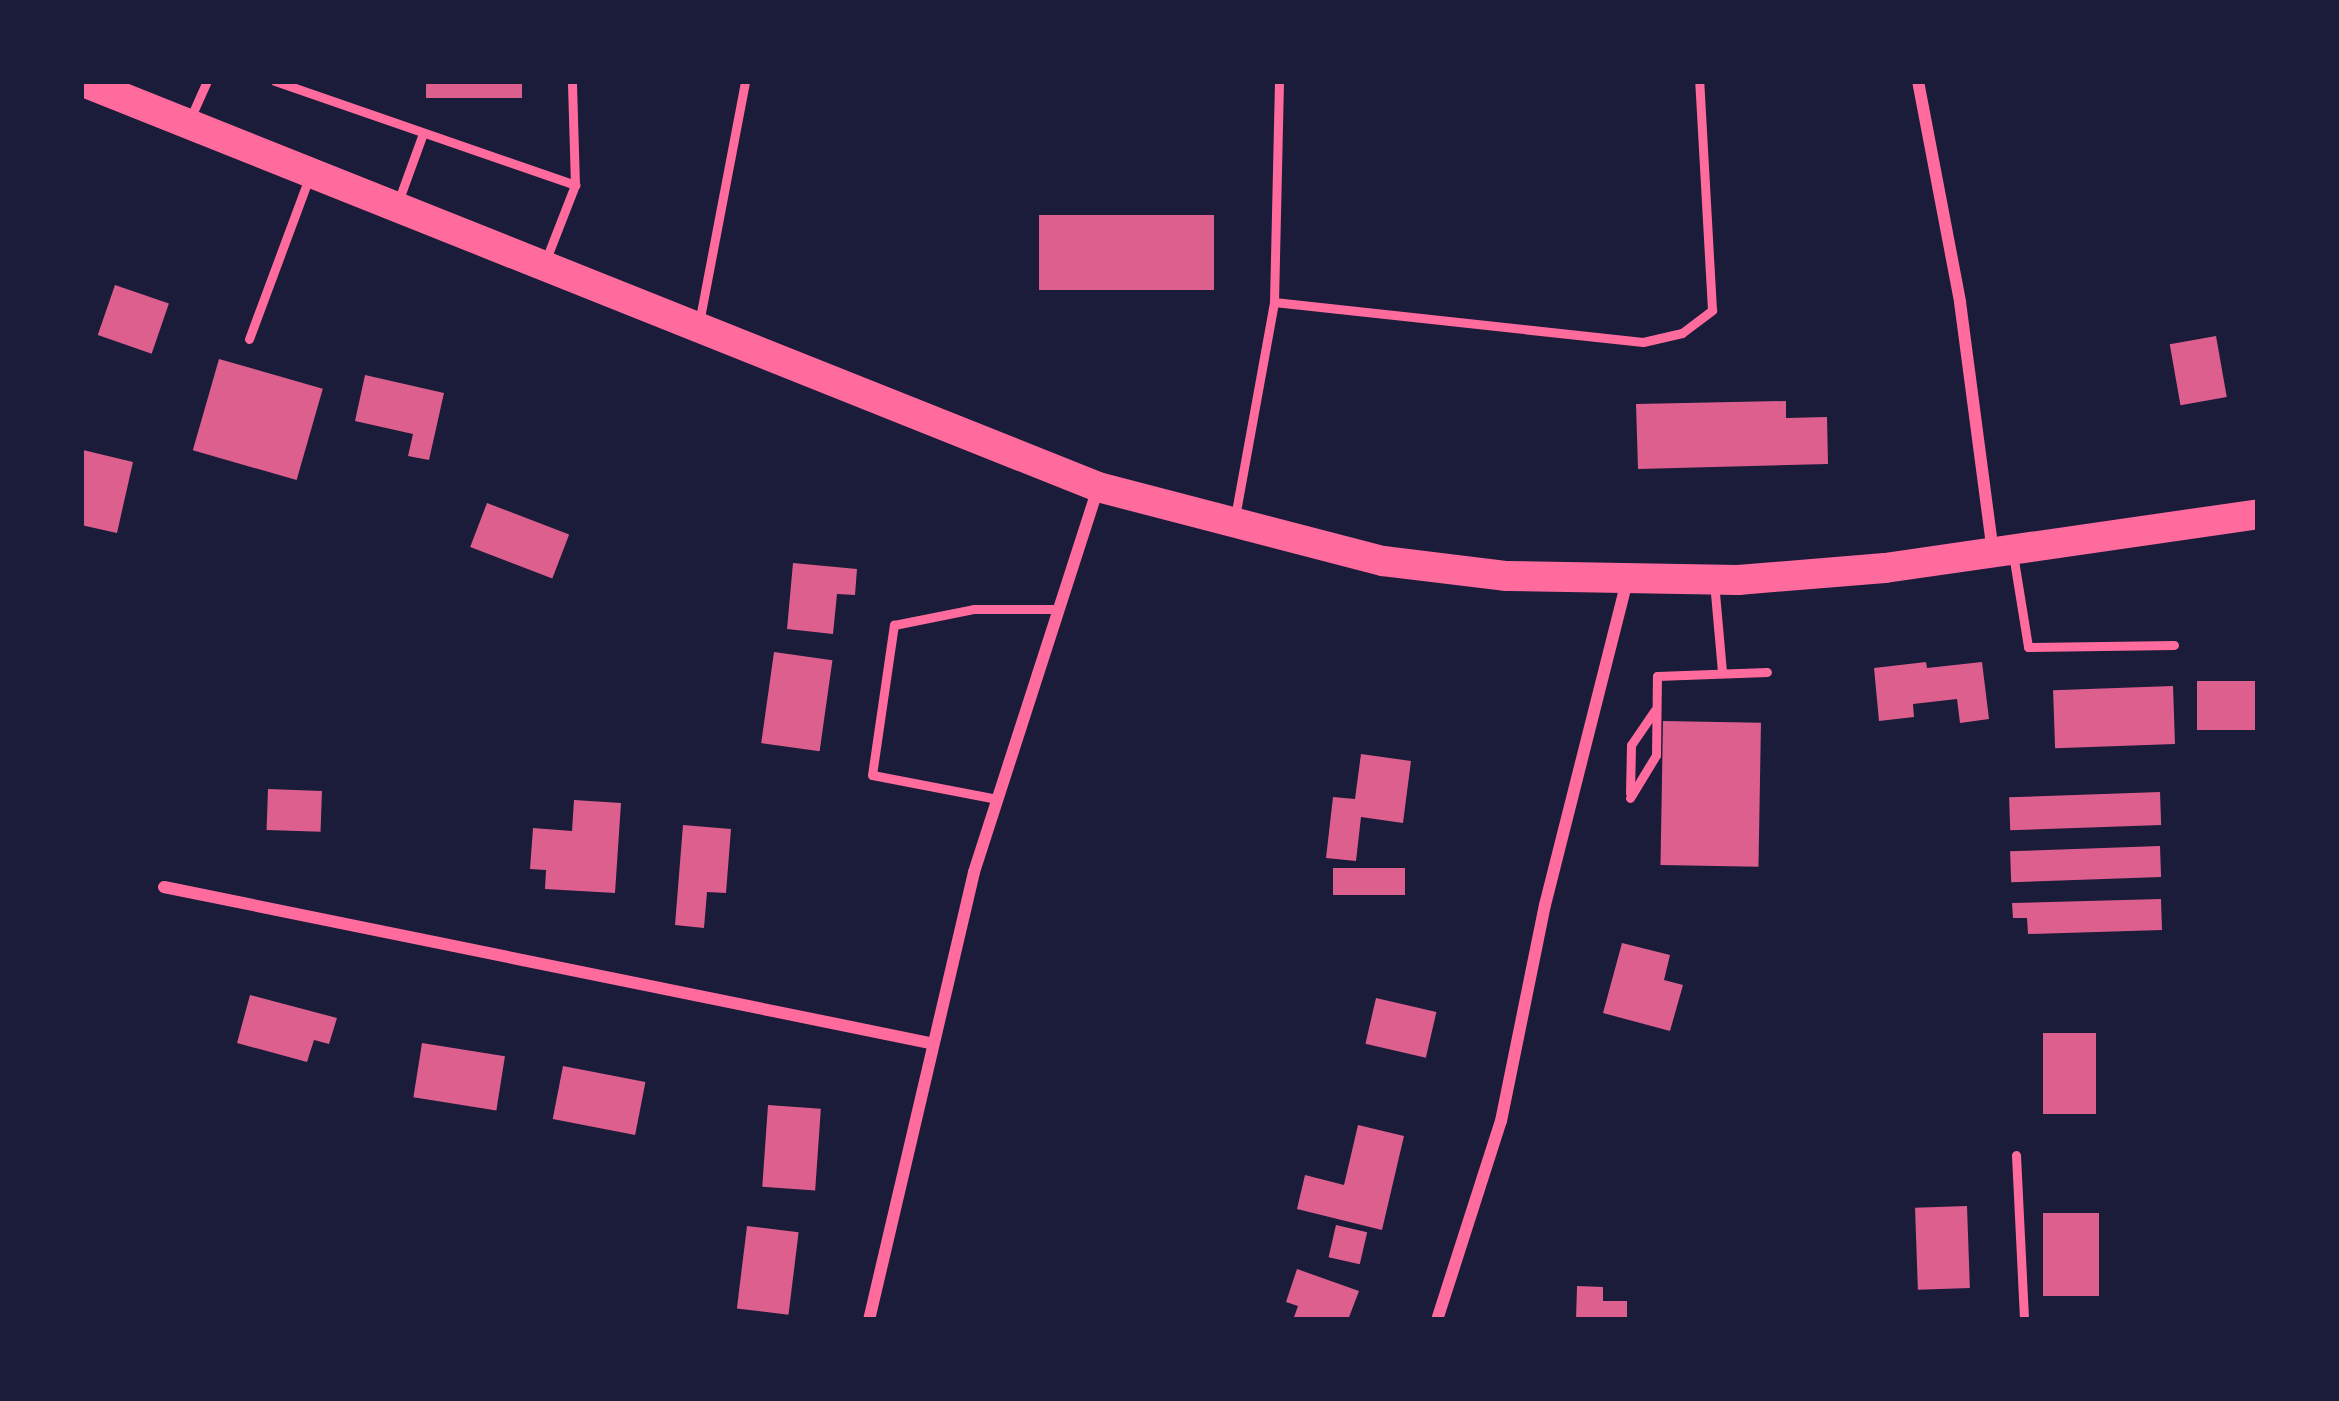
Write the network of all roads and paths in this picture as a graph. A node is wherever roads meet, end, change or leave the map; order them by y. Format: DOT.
graph roads {
  1 [pos="81,81"];
  2 [pos="207,81"];
  3 [pos="274,81"];
  4 [pos="572,81"];
  5 [pos="745,81"];
  6 [pos="1279,81"];
  7 [pos="1699,81"];
  8 [pos="1918,81"];
  9 [pos="188,124"];
  10 [pos="422,136"];
  11 [pos="310,172"];
  12 [pos="575,185"];
  13 [pos="396,207"];
  14 [pos="543,266"];
  15 [pos="1274,302"];
  16 [pos="698,329"];
  17 [pos="249,339"];
  18 [pos="1099,487"];
  19 [pos="2258,514"];
  20 [pos="1233,528"];
  21 [pos="2003,552"];
  22 [pos="1714,580"];
  23 [pos="1627,582"];
  24 [pos="1058,609"];
  25 [pos="2174,645"];
  26 [pos="1767,672"];
  27 [pos="1722,673"];
  28 [pos="1655,710"];
  29 [pos="998,799"];
  30 [pos="164,887"];
  31 [pos="931,1042"];
  32 [pos="2016,1155"];
  33 [pos="869,1320"];
  34 [pos="1437,1320"];
  35 [pos="2024,1320"];
  1 -- 9 [label="main road"];
  2 -- 9 [label="lane"];
  3 -- 10 [label="lane"];
  4 -- 12 [label="lane"];
  5 -- 16 [label="lane"];
  6 -- 15 [label="lane"];
  7 -- 15 [label="lane"];
  8 -- 21 [label="street"];
  9 -- 11 [label="main road"];
  10 -- 12 [label="lane"];
  10 -- 13 [label="lane"];
  11 -- 13 [label="main road"];
  11 -- 17 [label="lane"];
  12 -- 14 [label="lane"];
  13 -- 14 [label="main road"];
  14 -- 16 [label="main road"];
  15 -- 20 [label="lane"];
  16 -- 18 [label="main road"];
  18 -- 20 [label="main road"];
  18 -- 24 [label="street"];
  19 -- 21 [label="main road"];
  20 -- 23 [label="main road"];
  21 -- 22 [label="main road"];
  21 -- 25 [label="lane"];
  22 -- 23 [label="main road"];
  22 -- 27 [label="lane"];
  23 -- 34 [label="street"];
  24 -- 29 [label="street"];
  24 -- 29 [label="lane"];
  26 -- 27 [label="lane"];
  27 -- 28 [label="lane"];
  28 -- 28 [label="lane"];
  29 -- 31 [label="street"];
  30 -- 31 [label="street"];
  31 -- 33 [label="street"];
  32 -- 35 [label="lane"];
}
